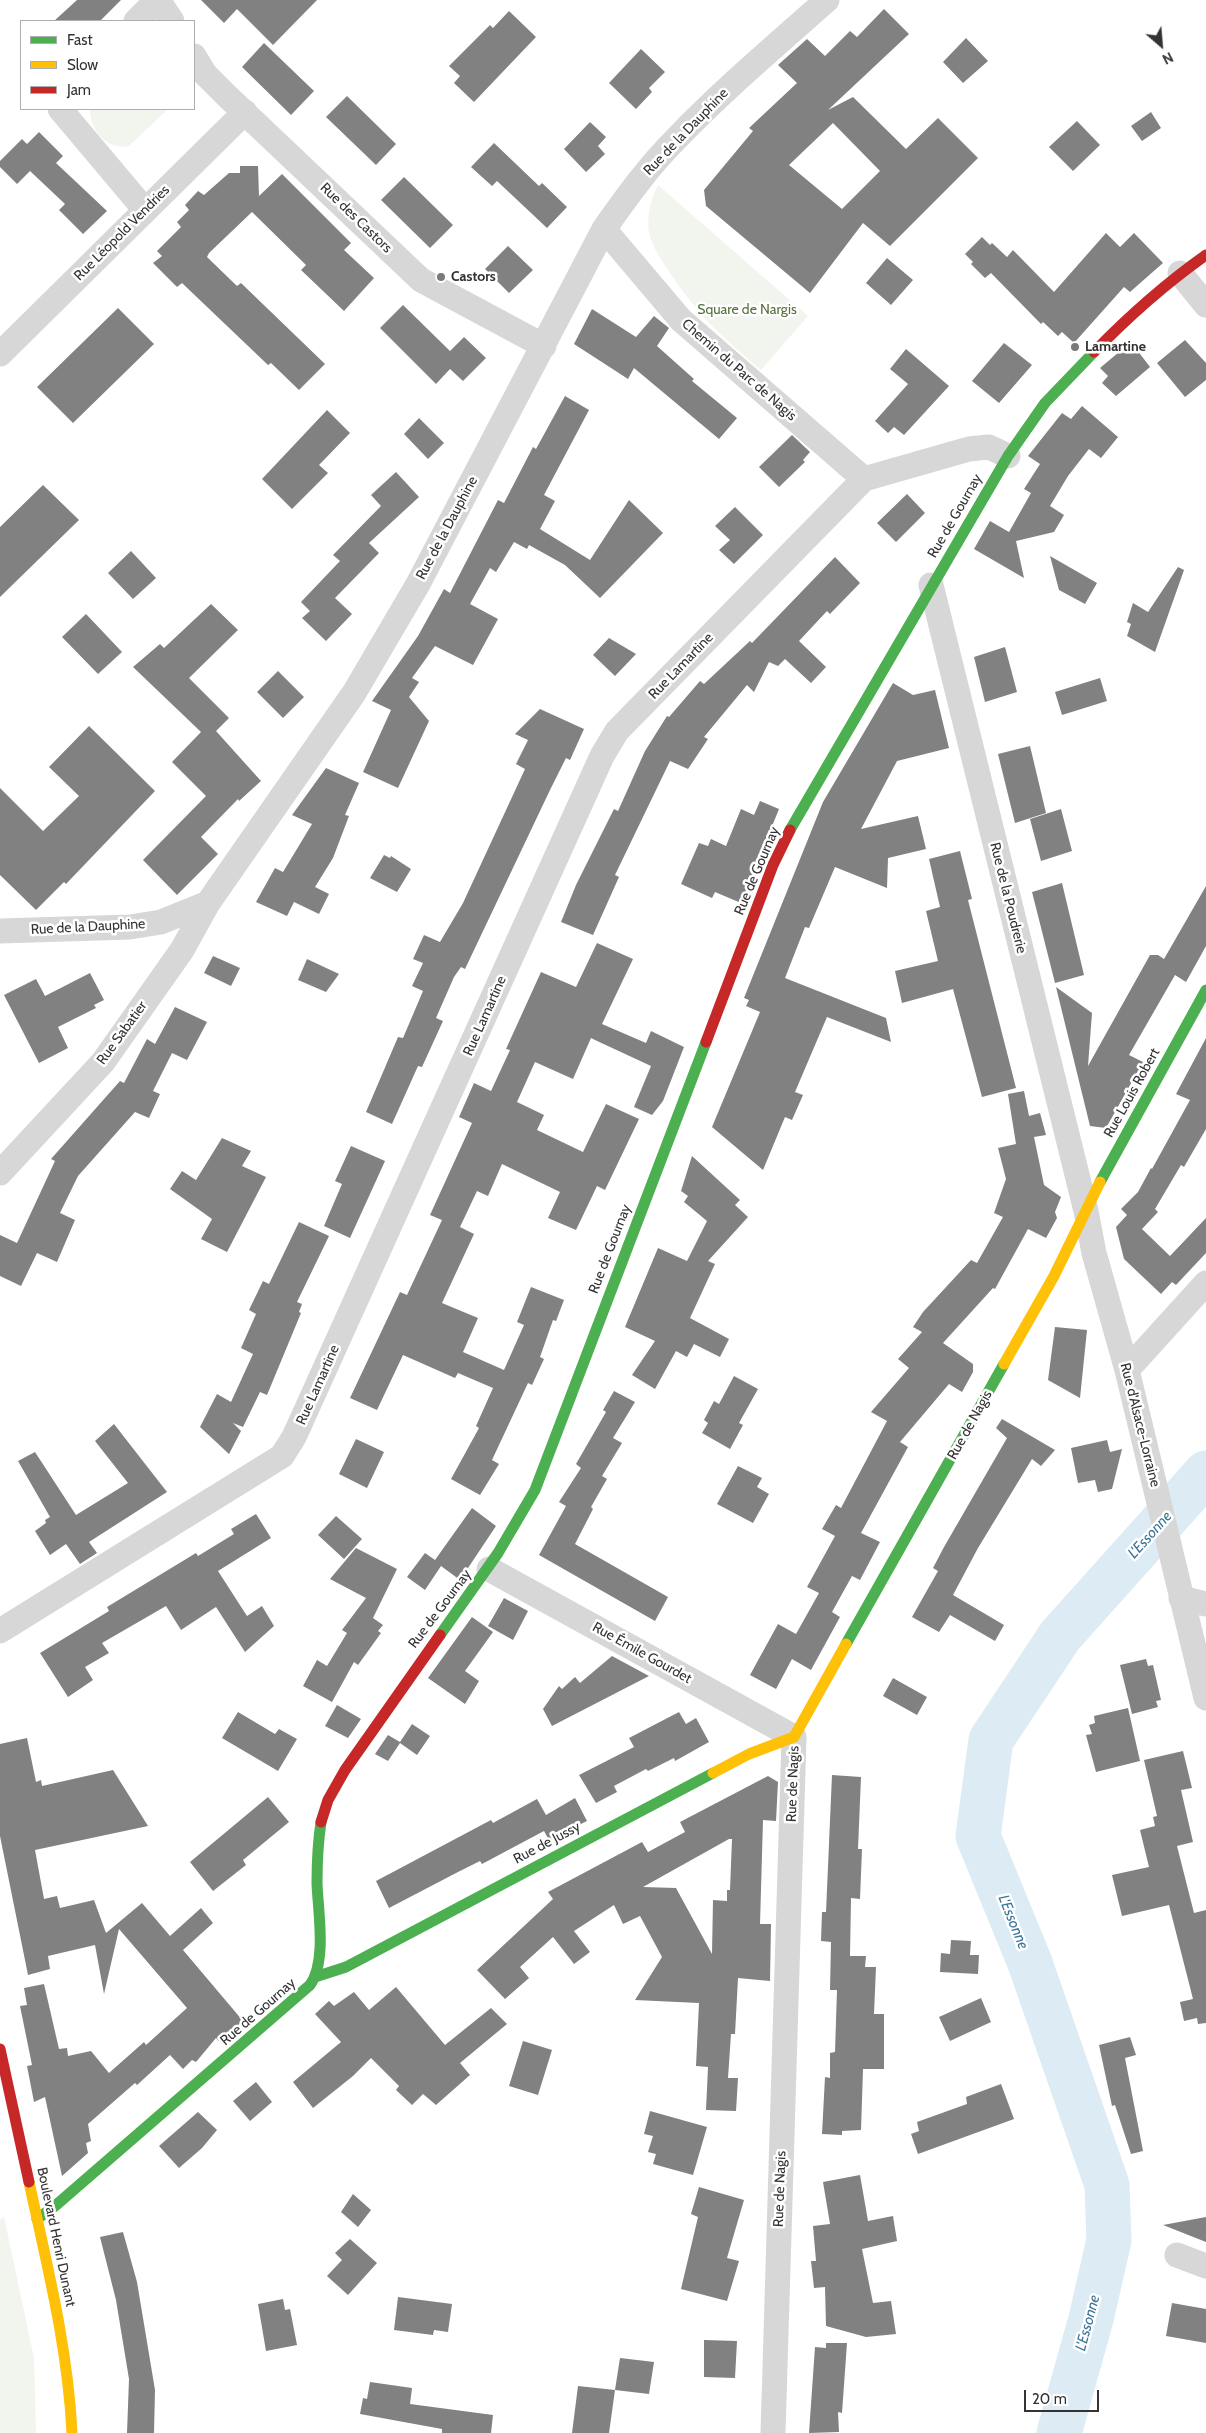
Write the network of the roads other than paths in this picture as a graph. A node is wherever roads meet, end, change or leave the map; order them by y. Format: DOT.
graph roads {
  1 [pos="157,0"];
  2 [pos="827,0"];
  3 [pos="137,20"];
  4 [pos="171,20"];
  5 [pos="195,58"];
  6 [pos="61,110"];
  7 [pos="245,112"];
  8 [pos="145,210"];
  9 [pos="604,230"];
  10 [pos="1206,255"];
  11 [pos="1180,273"];
  12 [pos="1206,305"];
  13 [pos="544,346"];
  14 [pos="0,354"];
  15 [pos="1008,456"];
  16 [pos="864,480"];
  17 [pos="931,585"];
  18 [pos="208,903"];
  19 [pos="0,931"];
  20 [pos="1206,990"];
  21 [pos="0,1173"];
  22 [pos="1086,1210"];
  23 [pos="1206,1283"];
  24 [pos="1127,1370"];
  25 [pos="489,1569"];
  26 [pos="1181,1598"];
  27 [pos="1206,1604"];
  28 [pos="0,1630"];
  29 [pos="1206,1698"];
  30 [pos="794,1737"];
  31 [pos="315,1977"];
  32 [pos="0,2049"];
  33 [pos="37,2218"];
  34 [pos="1177,2255"];
  35 [pos="1206,2266"];
  36 [pos="72,2433"];
  37 [pos="773,2433"];
  1 -- 3 [label="street"];
  1 -- 4 [label="street"];
  2 -- 9 [label="street, Rue de la Dauphine"];
  5 -- 7 [label="street, Rue des Castors"];
  6 -- 8 [label="street"];
  7 -- 8 [label="street, Rue Léopold Vendries"];
  7 -- 13 [label="street, Rue des Castors"];
  8 -- 14 [label="street, Rue Léopold Vendries"];
  9 -- 13 [label="street, Rue de la Dauphine"];
  9 -- 16 [label="street, Chemin du Parc de Nagis"];
  10 -- 11 [label="street, Rue de Gournay"];
  11 -- 12 [label="street"];
  11 -- 15 [label="street, Rue de Gournay"];
  13 -- 18 [label="street, Rue de la Dauphine"];
  15 -- 16 [label="street, Rue Lamartine"];
  15 -- 17 [label="street, Rue de Gournay"];
  16 -- 28 [label="street, Rue Lamartine"];
  17 -- 22 [label="street, Rue de la Poudrerie"];
  17 -- 25 [label="street, Rue de Gournay"];
  18 -- 19 [label="street, Rue de la Dauphine"];
  18 -- 21 [label="street, Rue Sabatier"];
  20 -- 22 [label="street, Rue Louis Robert"];
  22 -- 24 [label="street, Rue d'Alsace-Lorraine"];
  22 -- 30 [label="street, Rue de Nagis"];
  23 -- 24 [label="street"];
  24 -- 26 [label="street, Rue d'Alsace-Lorraine"];
  25 -- 30 [label="street, Rue Émile Gourdet"];
  25 -- 31 [label="street, Rue de Gournay"];
  26 -- 27 [label="street"];
  26 -- 29 [label="street, Rue d'Alsace-Lorraine"];
  30 -- 31 [label="street, Rue de Jussy"];
  30 -- 37 [label="street, Rue de Nagis"];
  31 -- 33 [label="street, Rue de Gournay"];
  32 -- 33 [label="street, Boulevard Henri Dunant"];
  33 -- 36 [label="street, Boulevard Henri Dunant"];
  34 -- 35 [label="street"];
}
